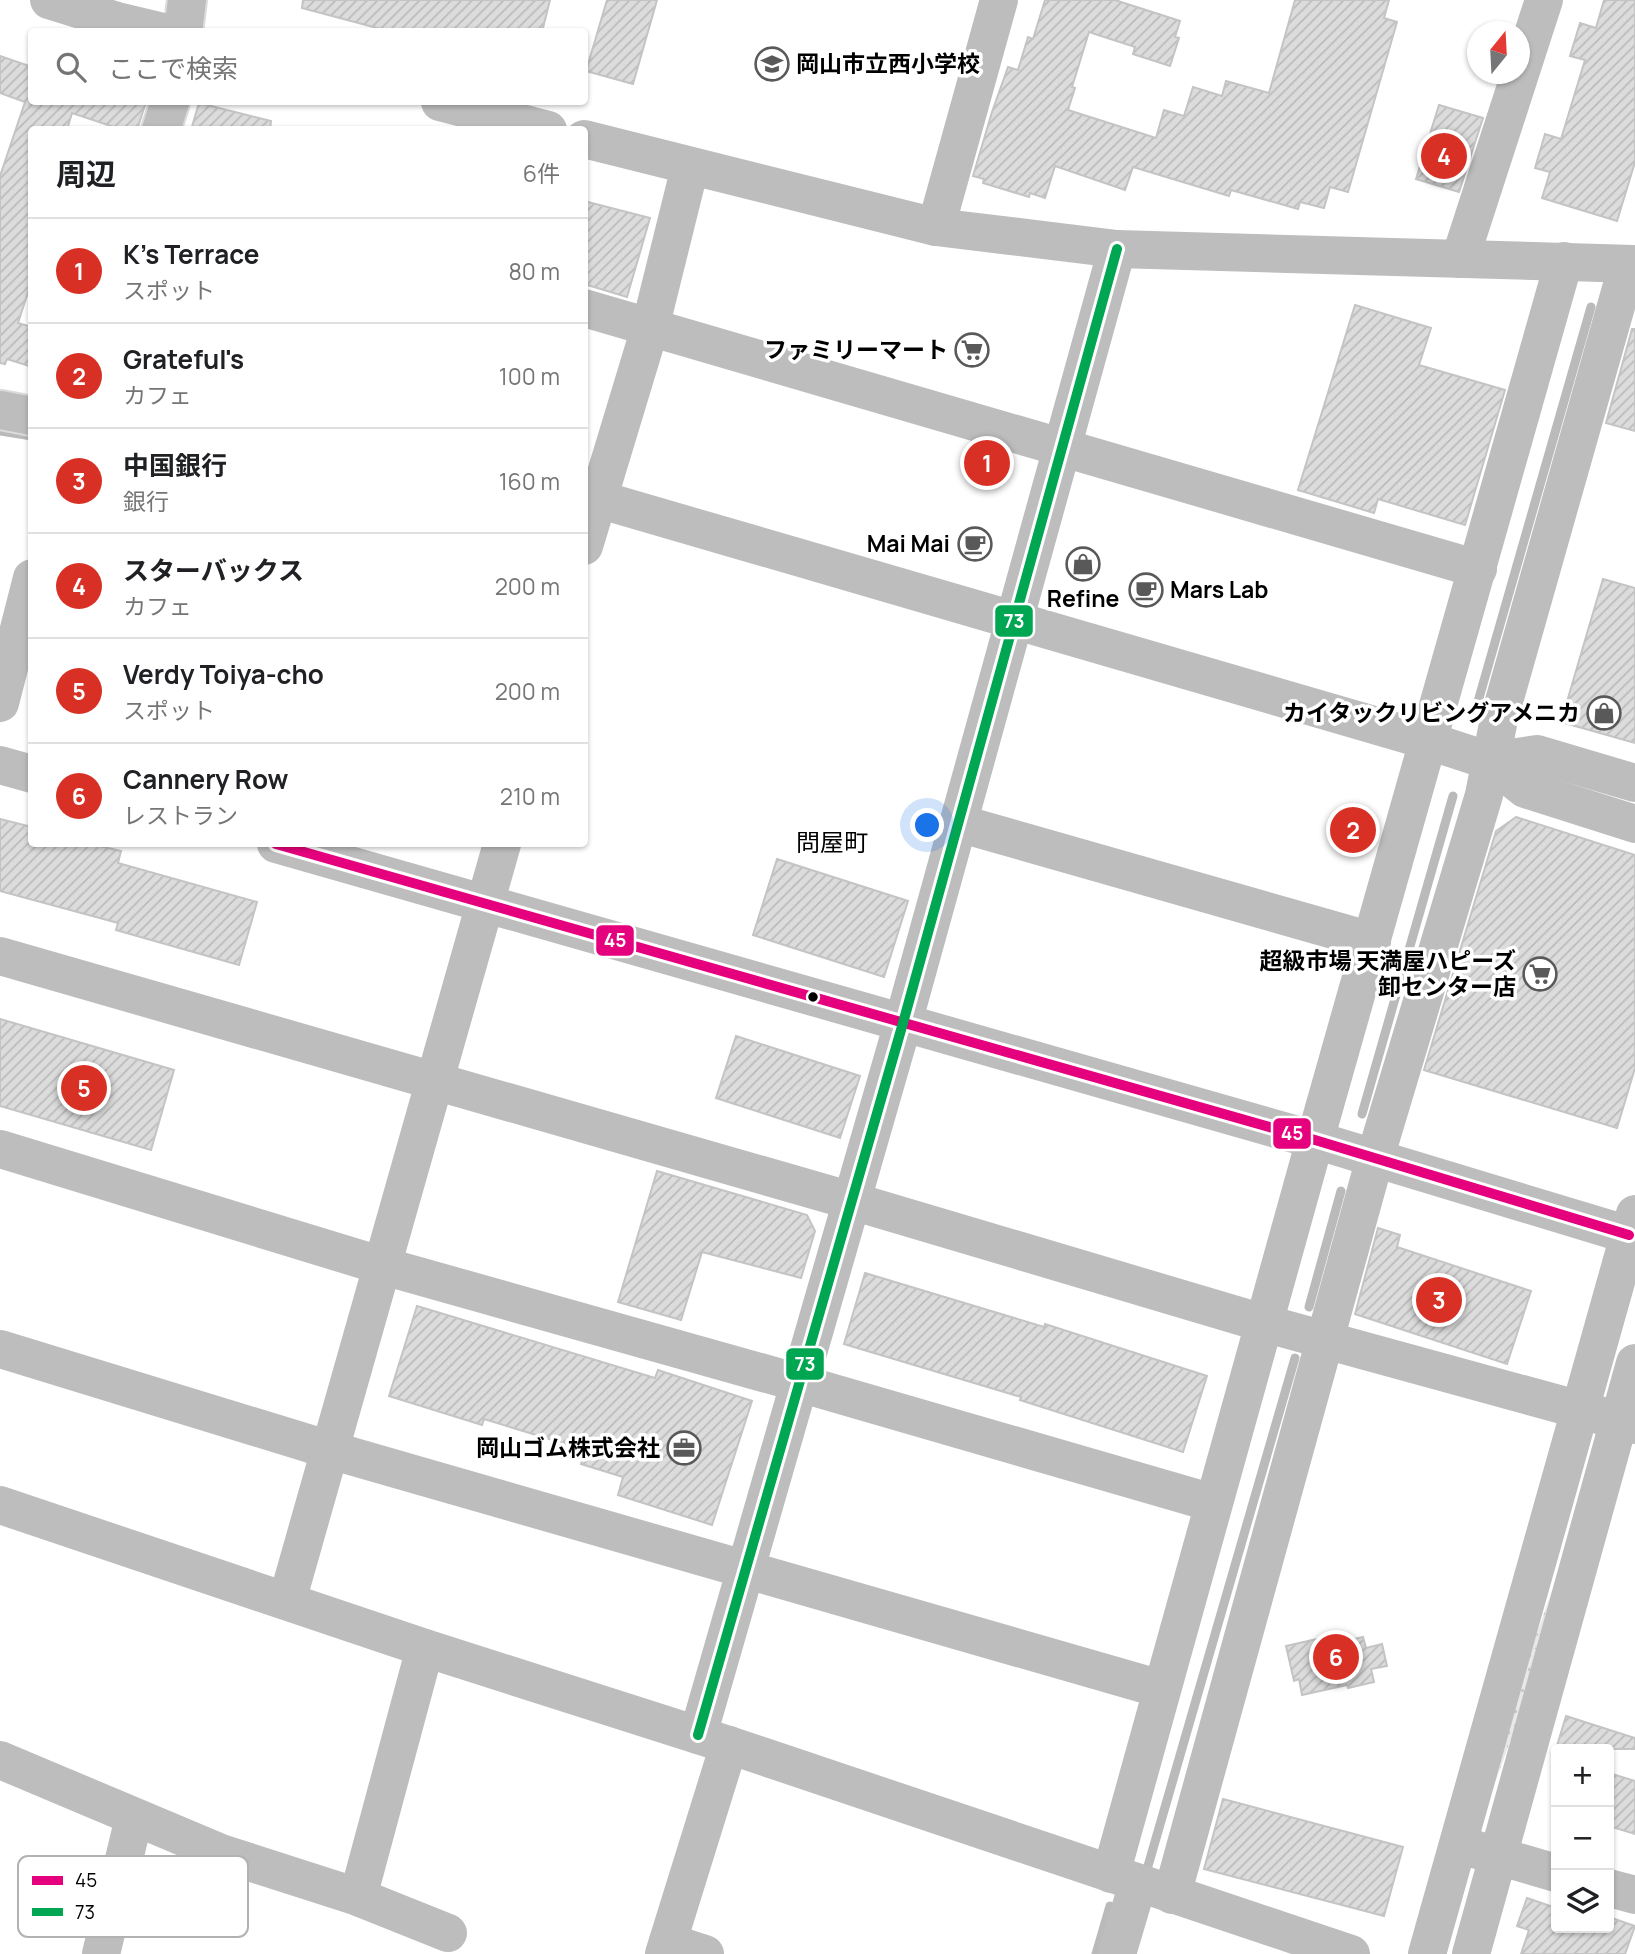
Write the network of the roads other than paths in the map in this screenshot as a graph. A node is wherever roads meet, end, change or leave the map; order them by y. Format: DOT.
graph roads {
  1 [pos="50,0"];
  2 [pos="187,0"];
  3 [pos="999,0"];
  4 [pos="1544,0"];
  5 [pos="146,28"];
  6 [pos="184,28"];
  7 [pos="169,105"];
  8 [pos="452,105"];
  9 [pos="163,126"];
  10 [pos="533,126"];
  11 [pos="588,140"];
  12 [pos="690,167"];
  13 [pos="936,227"];
  14 [pos="1117,249"];
  15 [pos="1460,259"];
  16 [pos="1564,261"];
  17 [pos="1631,264"];
  18 [pos="588,310"];
  19 [pos="650,328"];
  20 [pos="0,410"];
  21 [pos="28,415"];
  22 [pos="1062,448"];
  23 [pos="591,497"];
  24 [pos="588,518"];
  25 [pos="1478,569"];
  26 [pos="28,594"];
  27 [pos="1013,621"];
  28 [pos="0,704"];
  29 [pos="1429,741"];
  30 [pos="1490,761"];
  31 [pos="0,765"];
  32 [pos="28,773"];
  33 [pos="1635,783"];
  34 [pos="958,823"];
  35 [pos="1635,824"];
  36 [pos="286,847"];
  37 [pos="501,847"];
  38 [pos="486,904"];
  39 [pos="1372,941"];
  40 [pos="0,956"];
  41 [pos="903,1023"];
  42 [pos="436,1081"];
  43 [pos="1315,1140"];
  44 [pos="0,1150"];
  45 [pos="1375,1158"];
  46 [pos="852,1201"];
  47 [pos="1632,1224"];
  48 [pos="383,1266"];
  49 [pos="1264,1323"];
  50 [pos="1325,1340"];
  51 [pos="0,1349"];
  52 [pos="1635,1363"];
  53 [pos="799,1383"];
  54 [pos="1580,1410"];
  55 [pos="1627,1423"];
  56 [pos="330,1450"];
  57 [pos="1213,1503"];
  58 [pos="0,1505"];
  59 [pos="746,1569"];
  60 [pos="287,1601"];
  61 [pos="425,1648"];
  62 [pos="1161,1689"];
  63 [pos="713,1740"];
  64 [pos="0,1760"];
  65 [pos="134,1818"];
  66 [pos="1458,1844"];
  67 [pos="125,1856"];
  68 [pos="230,1856"];
  69 [pos="1499,1857"];
  70 [pos="248,1862"];
  71 [pos="1551,1872"];
  72 [pos="1140,1884"];
  73 [pos="1614,1889"];
  74 [pos="1635,1895"];
  75 [pos="358,1897"];
  76 [pos="448,1933"];
  77 [pos="666,1948"];
  78 [pos="705,1954"];
  79 [pos="1117,1954"];
  80 [pos="1351,1954"];
  81 [pos="1427,1954"];
  82 [pos="1471,1954"];
  1 -- 5 [label="street"];
  2 -- 6 [label="street"];
  3 -- 13 [label="street"];
  4 -- 15 [label="street"];
  7 -- 9 [label="street"];
  8 -- 10 [label="street"];
  11 -- 12 [label="street"];
  12 -- 13 [label="street"];
  12 -- 19 [label="street"];
  13 -- 14 [label="street"];
  14 -- 15 [label="street"];
  14 -- 22 [label="street"];
  15 -- 16 [label="street"];
  16 -- 17 [label="street"];
  16 -- 25 [label="street"];
  17 -- 30 [label="street"];
  18 -- 19 [label="street"];
  19 -- 22 [label="street"];
  19 -- 23 [label="street"];
  20 -- 21 [label="street"];
  22 -- 25 [label="street"];
  22 -- 27 [label="street"];
  23 -- 24 [label="street"];
  23 -- 27 [label="street"];
  25 -- 29 [label="street"];
  26 -- 28 [label="street"];
  27 -- 29 [label="street"];
  27 -- 34 [label="street"];
  29 -- 30 [label="street"];
  29 -- 39 [label="street"];
  30 -- 33 [label="street"];
  30 -- 35 [label="street"];
  30 -- 45 [label="street"];
  31 -- 32 [label="street"];
  34 -- 39 [label="street"];
  34 -- 41 [label="street"];
  36 -- 38 [label="street"];
  37 -- 38 [label="street"];
  38 -- 41 [label="street"];
  38 -- 42 [label="street"];
  39 -- 43 [label="street"];
  40 -- 42 [label="street"];
  41 -- 43 [label="street"];
  41 -- 46 [label="street"];
  42 -- 46 [label="street"];
  42 -- 48 [label="street"];
  43 -- 45 [label="street"];
  43 -- 49 [label="street"];
  44 -- 48 [label="street"];
  45 -- 47 [label="street"];
  45 -- 50 [label="street"];
  46 -- 49 [label="street"];
  46 -- 53 [label="street"];
  47 -- 54 [label="street"];
  48 -- 53 [label="street"];
  48 -- 56 [label="street"];
  49 -- 50 [label="street"];
  49 -- 57 [label="street"];
  50 -- 54 [label="street"];
  50 -- 72 [label="street"];
  51 -- 56 [label="street"];
  52 -- 55 [label="street"];
  53 -- 57 [label="street"];
  53 -- 59 [label="street"];
  54 -- 55 [label="street"];
  54 -- 66 [label="street"];
  55 -- 69 [label="street"];
  56 -- 59 [label="street"];
  56 -- 60 [label="street"];
  57 -- 62 [label="street"];
  58 -- 60 [label="street"];
  59 -- 62 [label="street"];
  59 -- 63 [label="street"];
  60 -- 61 [label="street"];
  61 -- 63 [label="street"];
  61 -- 75 [label="street"];
  62 -- 72 [label="street"];
  63 -- 72 [label="street"];
  63 -- 77 [label="street"];
  64 -- 65 [label="street"];
  65 -- 67 [label="street"];
  65 -- 68 [label="street"];
  66 -- 69 [label="street"];
  66 -- 81 [label="street"];
  69 -- 71 [label="street"];
  69 -- 82 [label="street"];
  70 -- 75 [label="street"];
  72 -- 79 [label="street"];
  72 -- 80 [label="street"];
  73 -- 74 [label="street"];
  75 -- 76 [label="street"];
  77 -- 78 [label="street"];
}
